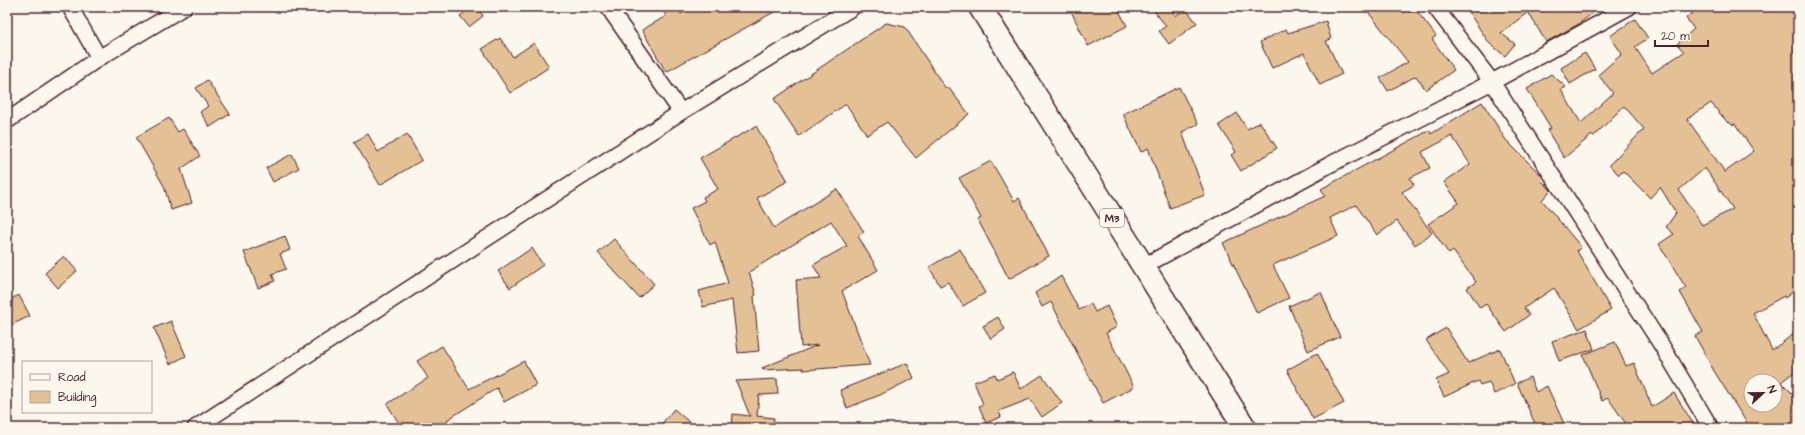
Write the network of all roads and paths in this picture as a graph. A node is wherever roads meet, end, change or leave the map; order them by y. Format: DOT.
graph roads {
  1 [pos="70,7"];
  2 [pos="184,7"];
  3 [pos="608,7"];
  4 [pos="853,7"];
  5 [pos="980,7"];
  6 [pos="1435,7"];
  7 [pos="1629,7"];
  8 [pos="99,58"];
  9 [pos="1492,82"];
  10 [pos="681,112"];
  11 [pos="7,121"];
  12 [pos="1144,266"];
  13 [pos="195,428"];
  14 [pos="1245,428"];
  15 [pos="1711,428"];
  1 -- 8 [label="street"];
  2 -- 8 [label="street"];
  3 -- 10 [label="street"];
  4 -- 10 [label="street"];
  5 -- 12 [label="highway, M3"];
  6 -- 9 [label="street"];
  7 -- 9 [label="street"];
  8 -- 11 [label="street"];
  9 -- 12 [label="street"];
  9 -- 15 [label="street"];
  10 -- 13 [label="street"];
  12 -- 14 [label="highway, M3"];
}
